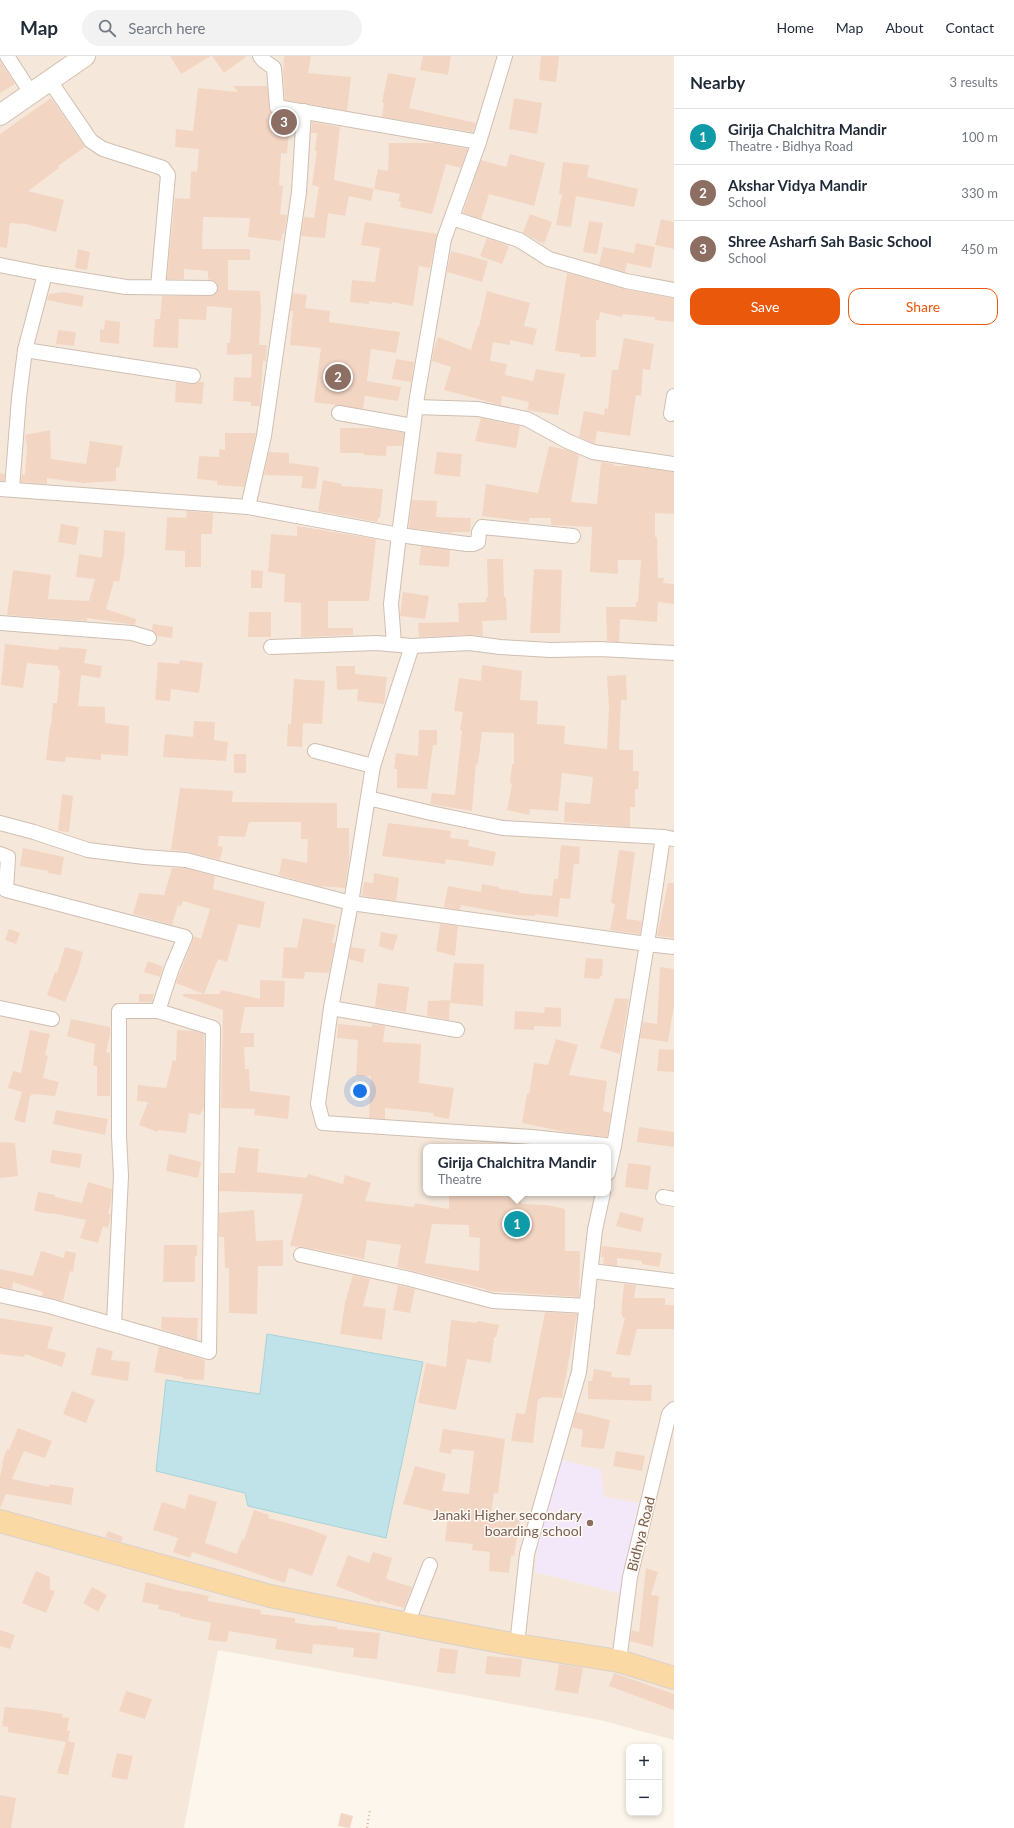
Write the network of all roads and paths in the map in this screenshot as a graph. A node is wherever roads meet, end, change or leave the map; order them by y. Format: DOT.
graph roads {
  1 [pos="7,56"];
  2 [pos="85,56"];
  3 [pos="260,56"];
  4 [pos="506,56"];
  5 [pos="50,81"];
  6 [pos="31,93"];
  7 [pos="304,111"];
  8 [pos="0,115"];
  9 [pos="479,142"];
  10 [pos="452,218"];
  11 [pos="0,265"];
  12 [pos="45,274"];
  13 [pos="158,287"];
  14 [pos="210,288"];
  15 [pos="674,290"];
  16 [pos="25,350"];
  17 [pos="193,376"];
  18 [pos="674,396"];
  19 [pos="416,407"];
  20 [pos="339,413"];
  21 [pos="671,414"];
  22 [pos="413,426"];
  23 [pos="674,464"];
  24 [pos="6,489"];
  25 [pos="248,507"];
  26 [pos="399,535"];
  27 [pos="573,536"];
  28 [pos="0,623"];
  29 [pos="149,638"];
  30 [pos="394,644"];
  31 [pos="412,646"];
  32 [pos="271,647"];
  33 [pos="674,654"];
  34 [pos="315,751"];
  35 [pos="373,766"];
  36 [pos="368,798"];
  37 [pos="0,823"];
  38 [pos="669,838"];
  39 [pos="0,854"];
  40 [pos="351,903"];
  41 [pos="647,944"];
  42 [pos="674,947"];
  43 [pos="0,1008"];
  44 [pos="331,1008"];
  45 [pos="158,1011"];
  46 [pos="52,1019"];
  47 [pos="457,1030"];
  48 [pos="596,1144"];
  49 [pos="611,1146"];
  50 [pos="614,1146"];
  51 [pos="611,1159"];
  52 [pos="602,1196"];
  53 [pos="301,1255"];
  54 [pos="590,1271"];
  55 [pos="674,1281"];
  56 [pos="0,1295"];
  57 [pos="587,1306"];
  58 [pos="114,1324"];
  59 [pos="674,1409"];
  60 [pos="0,1521"];
  61 [pos="430,1565"];
  62 [pos="407,1624"];
  63 [pos="517,1645"];
  64 [pos="619,1661"];
  65 [pos="674,1678"];
  66 [pos="370,1810"];
  67 [pos="367,1828"];
  1 -- 6 [label="street"];
  2 -- 5 [label="street"];
  3 -- 7 [label="street"];
  4 -- 9 [label="street"];
  5 -- 6 [label="street"];
  5 -- 13 [label="street"];
  6 -- 8 [label="street"];
  7 -- 9 [label="street"];
  7 -- 25 [label="street"];
  9 -- 10 [label="street"];
  10 -- 15 [label="street"];
  10 -- 19 [label="street"];
  11 -- 12 [label="street"];
  12 -- 13 [label="street"];
  12 -- 16 [label="street"];
  13 -- 14 [label="street"];
  16 -- 17 [label="street"];
  16 -- 24 [label="street"];
  18 -- 21 [label="street"];
  19 -- 22 [label="street"];
  19 -- 23 [label="street"];
  20 -- 22 [label="street"];
  22 -- 26 [label="street"];
  24 -- 25 [label="street"];
  25 -- 26 [label="street"];
  26 -- 27 [label="street"];
  26 -- 30 [label="street"];
  28 -- 29 [label="street"];
  30 -- 31 [label="street"];
  30 -- 32 [label="street"];
  31 -- 33 [label="street"];
  31 -- 35 [label="street"];
  34 -- 35 [label="street"];
  35 -- 36 [label="street"];
  36 -- 38 [label="street"];
  36 -- 40 [label="street"];
  37 -- 40 [label="street"];
  38 -- 41 [label="street"];
  39 -- 45 [label="street"];
  40 -- 41 [label="street"];
  40 -- 44 [label="street"];
  41 -- 42 [label="street"];
  41 -- 50 [label="street"];
  43 -- 46 [label="street"];
  44 -- 47 [label="street"];
  44 -- 48 [label="street"];
  45 -- 58 [label="street"];
  45 -- 58 [label="street"];
  49 -- 50 [label="street"];
  50 -- 51 [label="street"];
  52 -- 54 [label="street"];
  53 -- 57 [label="street"];
  54 -- 55 [label="street"];
  54 -- 57 [label="street"];
  56 -- 58 [label="street"];
  57 -- 63 [label="street"];
  59 -- 64 [label="street, Bidhya Road"];
  60 -- 62 [label="main road"];
  61 -- 62 [label="street"];
  62 -- 63 [label="main road"];
  63 -- 64 [label="main road"];
  64 -- 65 [label="main road"];
  66 -- 67 [label="path"];
}
